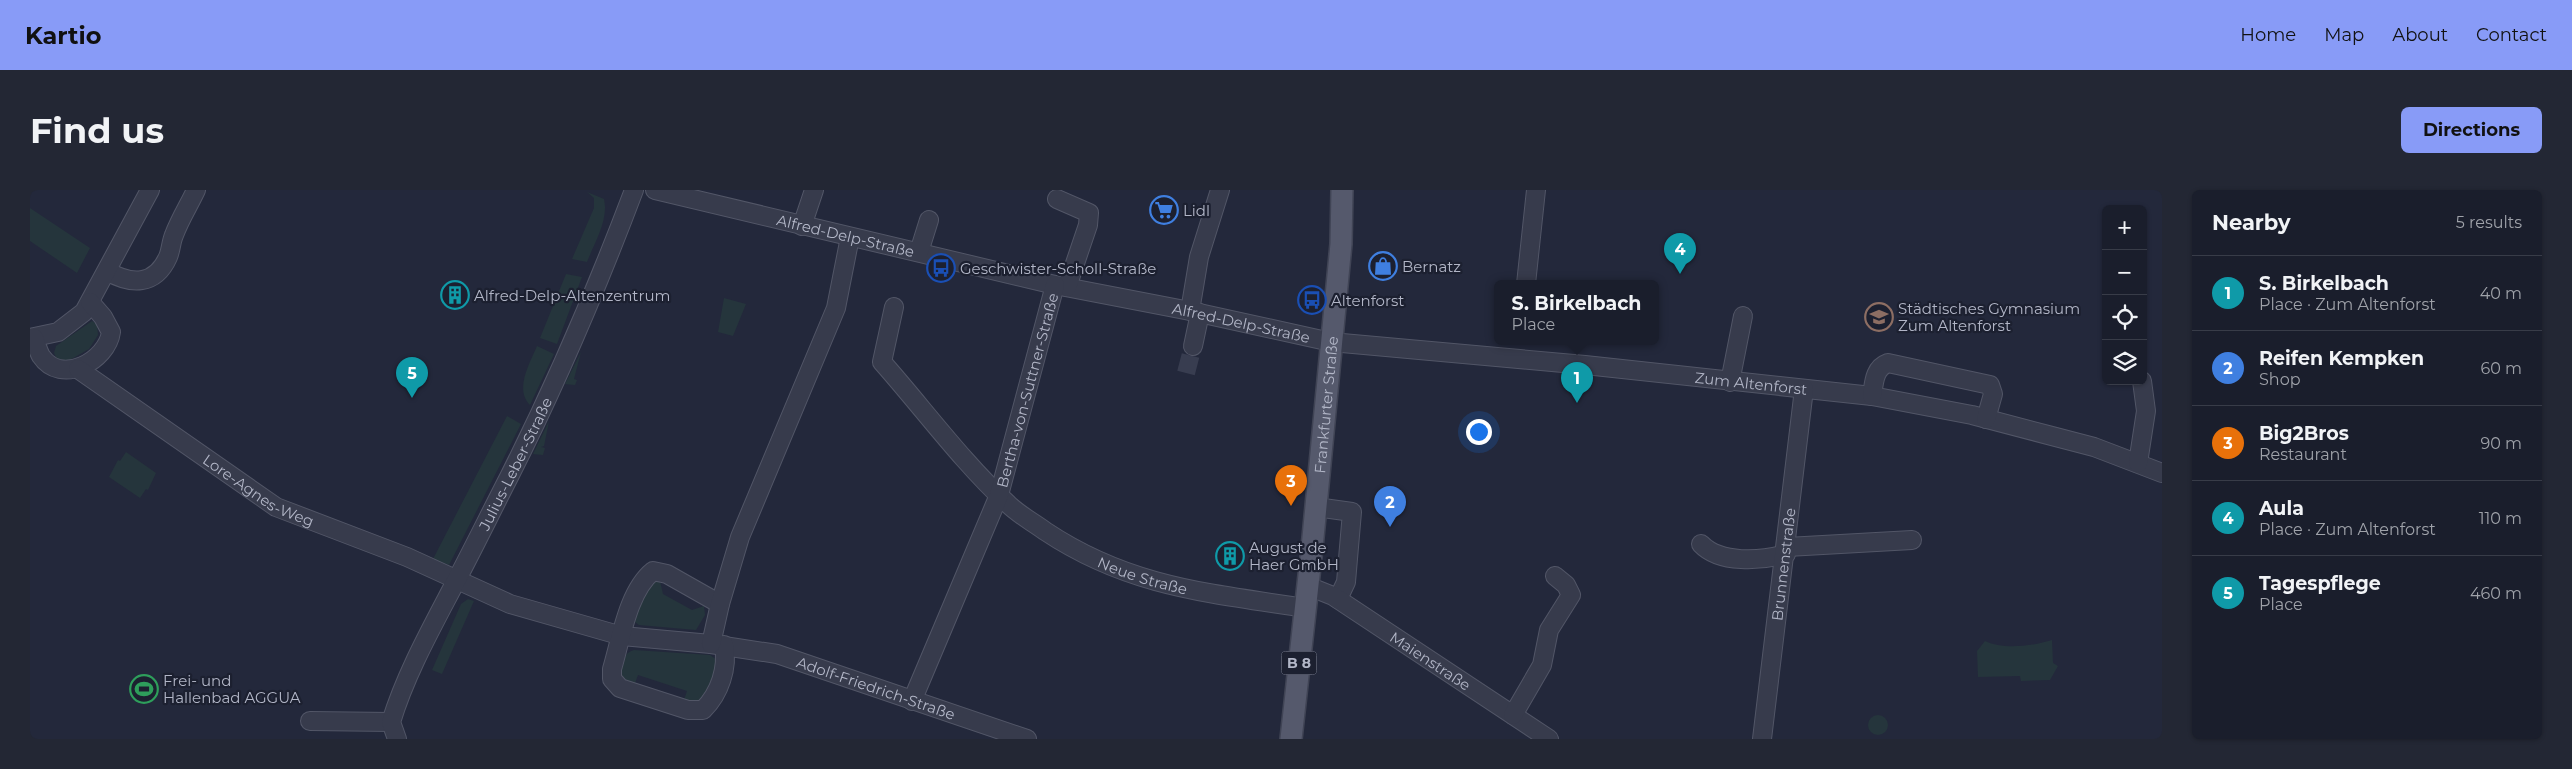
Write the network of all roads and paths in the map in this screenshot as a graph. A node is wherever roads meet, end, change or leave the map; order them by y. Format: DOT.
graph roads {
  1 [pos="150,190"];
  2 [pos="196,190"];
  3 [pos="634,190"];
  4 [pos="655,190"];
  5 [pos="814,190"];
  6 [pos="1220,190"];
  7 [pos="1342,190"];
  8 [pos="1536,190"];
  9 [pos="1057,199"];
  10 [pos="929,220"];
  11 [pos="802,226"];
  12 [pos="850,237"];
  13 [pos="920,252"];
  14 [pos="107,271"];
  15 [pos="1526,280"];
  16 [pos="1061,286"];
  17 [pos="90,302"];
  18 [pos="894,307"];
  19 [pos="1195,312"];
  20 [pos="1743,316"];
  21 [pos="32,338"];
  22 [pos="1331,342"];
  23 [pos="1193,346"];
  24 [pos="1520,350"];
  25 [pos="78,369"];
  26 [pos="1730,382"];
  27 [pos="2143,385"];
  28 [pos="1804,389"];
  29 [pos="1872,396"];
  30 [pos="1986,419"];
  31 [pos="2138,463"];
  32 [pos="2162,474"];
  33 [pos="999,496"];
  34 [pos="1316,507"];
  35 [pos="1912,540"];
  36 [pos="1701,544"];
  37 [pos="1786,550"];
  38 [pos="1555,576"];
  39 [pos="456,580"];
  40 [pos="1308,586"];
  41 [pos="1338,599"];
  42 [pos="720,604"];
  43 [pos="1305,608"];
  44 [pos="622,636"];
  45 [pos="718,645"];
  46 [pos="912,701"];
  47 [pos="1513,715"];
  48 [pos="310,721"];
  49 [pos="394,731"];
  50 [pos="1027,739"];
  51 [pos="1291,739"];
  52 [pos="1549,739"];
  53 [pos="1762,739"];
  1 -- 14 [label="street"];
  2 -- 14 [label="street"];
  3 -- 39 [label="street, Julius-Leber-Straße"];
  4 -- 11 [label="street, Alfred-Delp-Straße"];
  5 -- 11 [label="street"];
  6 -- 19 [label="street"];
  7 -- 22 [label="main road, Frankfurter Straße / B 8"];
  8 -- 15 [label="street"];
  9 -- 16 [label="street, Bertha-von-Suttner-Straße"];
  10 -- 13 [label="street"];
  11 -- 12 [label="street, Alfred-Delp-Straße"];
  12 -- 13 [label="street, Alfred-Delp-Straße"];
  12 -- 42 [label="street"];
  13 -- 16 [label="street, Alfred-Delp-Straße"];
  14 -- 17 [label="street"];
  16 -- 19 [label="street, Alfred-Delp-Straße"];
  16 -- 33 [label="street, Bertha-von-Suttner-Straße"];
  17 -- 21 [label="street"];
  17 -- 25 [label="street"];
  18 -- 33 [label="street, Bertha-von-Suttner-Straße"];
  19 -- 22 [label="street, Alfred-Delp-Straße"];
  19 -- 23 [label="street"];
  20 -- 26 [label="street"];
  21 -- 25 [label="street"];
  22 -- 24 [label="street, Zum Altenforst"];
  22 -- 34 [label="main road, Frankfurter Straße / B 8"];
  24 -- 26 [label="street, Zum Altenforst"];
  25 -- 39 [label="street, Lore-Agnes-Weg"];
  26 -- 28 [label="street, Zum Altenforst"];
  27 -- 31 [label="street"];
  28 -- 29 [label="street, Zum Altenforst"];
  28 -- 37 [label="street, Brunnenstraße"];
  29 -- 30 [label="street, Zum Altenforst"];
  29 -- 30 [label="street"];
  30 -- 31 [label="street, Zum Altenforst"];
  31 -- 32 [label="street, Zum Altenforst"];
  33 -- 43 [label="street, Neue Straße"];
  33 -- 46 [label="street, Bertha-von-Suttner-Straße"];
  34 -- 40 [label="main road, Frankfurter Straße / B 8"];
  34 -- 41 [label="street"];
  35 -- 37 [label="street"];
  36 -- 37 [label="street"];
  37 -- 53 [label="street, Brunnenstraße"];
  38 -- 47 [label="street"];
  39 -- 44 [label="street, Adolf-Friedrich-Straße"];
  39 -- 49 [label="street, Julius-Leber-Straße"];
  40 -- 41 [label="street, Maienstraße"];
  40 -- 43 [label="main road, Frankfurter Straße / B 8"];
  41 -- 47 [label="street, Maienstraße"];
  42 -- 44 [label="street"];
  42 -- 45 [label="street"];
  43 -- 51 [label="main road, Frankfurter Straße / B 8"];
  44 -- 45 [label="street, Adolf-Friedrich-Straße"];
  44 -- 45 [label="street"];
  45 -- 46 [label="street, Adolf-Friedrich-Straße"];
  46 -- 50 [label="street, Adolf-Friedrich-Straße"];
  47 -- 52 [label="street, Maienstraße"];
  48 -- 49 [label="street"];
}
